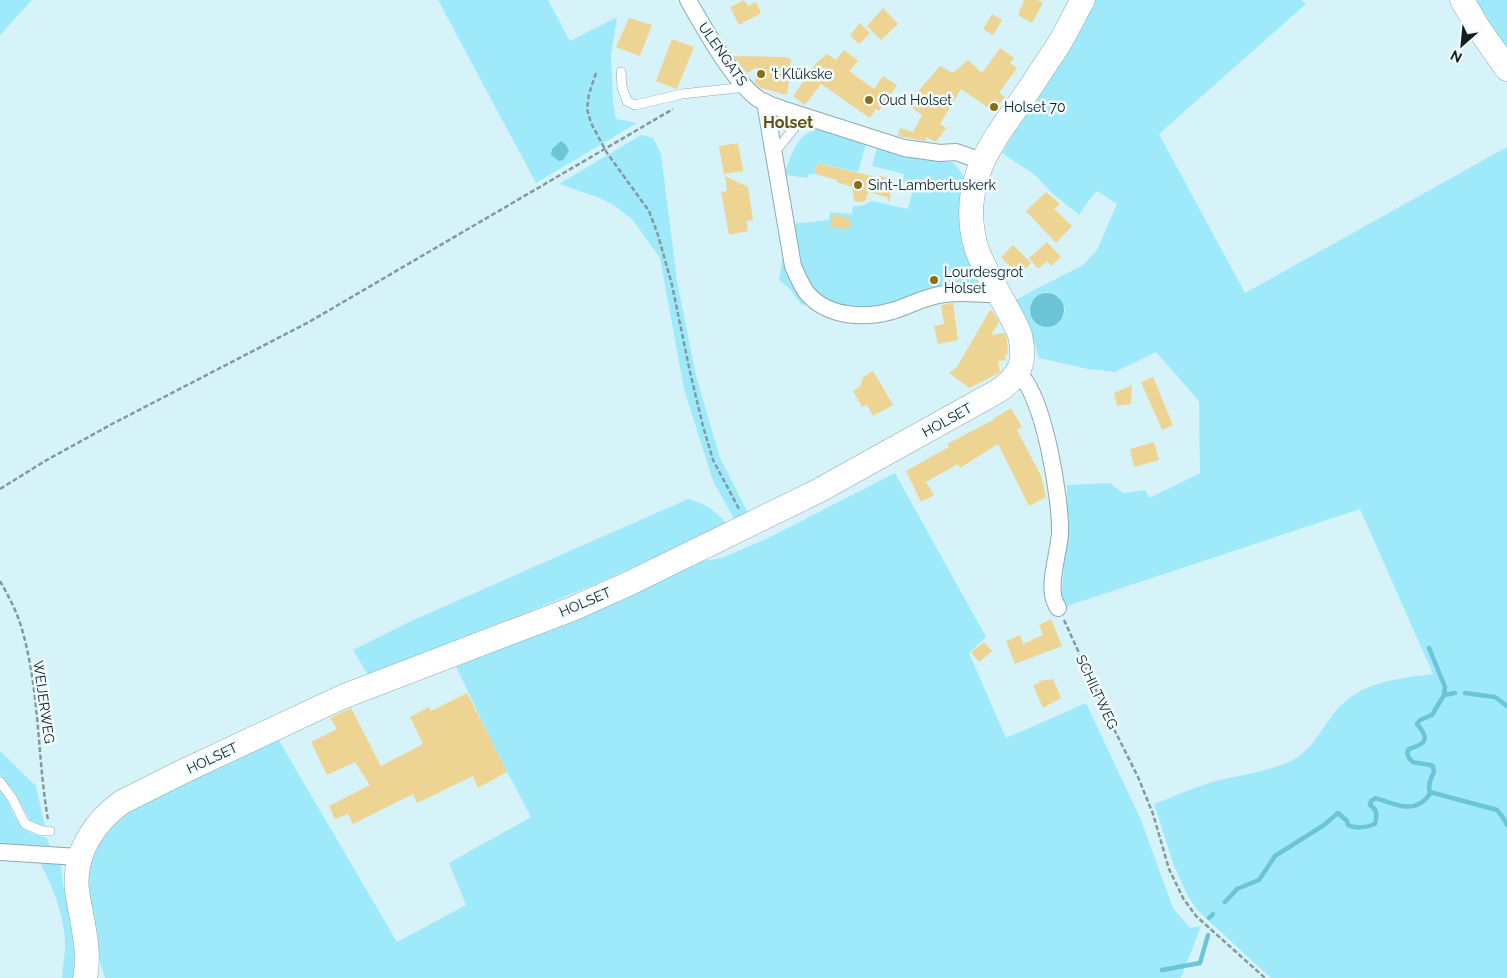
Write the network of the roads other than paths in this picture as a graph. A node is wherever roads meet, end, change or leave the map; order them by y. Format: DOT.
graph roads {
  1 [pos="688,0"];
  2 [pos="1083,0"];
  3 [pos="1462,0"];
  4 [pos="1507,68"];
  5 [pos="621,72"];
  6 [pos="746,87"];
  7 [pos="764,102"];
  8 [pos="804,116"];
  9 [pos="774,153"];
  10 [pos="982,161"];
  11 [pos="1000,294"];
  12 [pos="1018,373"];
  13 [pos="1058,608"];
  14 [pos="0,782"];
  15 [pos="50,831"];
  16 [pos="0,852"];
  17 [pos="79,857"];
  18 [pos="85,978"];
  1 -- 6 [label="street, ULENGATS"];
  2 -- 10 [label="street"];
  3 -- 4 [label="street"];
  5 -- 6 [label="lane"];
  6 -- 7 [label="street, ULENGATS"];
  7 -- 8 [label="street"];
  7 -- 9 [label="street"];
  8 -- 9 [label="lane"];
  8 -- 10 [label="street"];
  9 -- 11 [label="street"];
  10 -- 11 [label="street"];
  11 -- 12 [label="street"];
  12 -- 13 [label="street"];
  12 -- 17 [label="street, HOLSET"];
  14 -- 15 [label="lane"];
  16 -- 17 [label="street"];
  17 -- 18 [label="street"];
}
